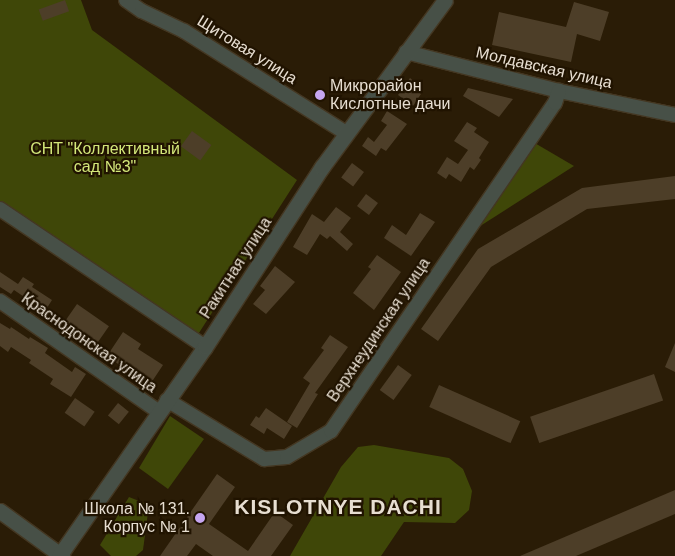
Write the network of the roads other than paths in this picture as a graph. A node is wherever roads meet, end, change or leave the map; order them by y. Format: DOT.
graph roads {
  1 [pos="126,0"];
  2 [pos="445,0"];
  3 [pos="406,52"];
  4 [pos="559,91"];
  5 [pos="675,115"];
  6 [pos="346,133"];
  7 [pos="0,209"];
  8 [pos="0,301"];
  9 [pos="205,347"];
  10 [pos="163,406"];
  11 [pos="0,511"];
  12 [pos="60,556"];
  1 -- 6 [label="street, Щитовая улица"];
  2 -- 3 [label="street, Ракитная улица"];
  3 -- 4 [label="street, Молдавская улица"];
  3 -- 6 [label="street, Ракитная улица"];
  4 -- 5 [label="street, Молдавская улица"];
  4 -- 10 [label="street, Верхнеудинская улица"];
  6 -- 9 [label="street, Ракитная улица"];
  7 -- 9 [label="street"];
  8 -- 10 [label="street, Краснодонская улица"];
  9 -- 10 [label="street, Ракитная улица"];
  10 -- 12 [label="street, Ракитная улица"];
  11 -- 12 [label="street"];
}
